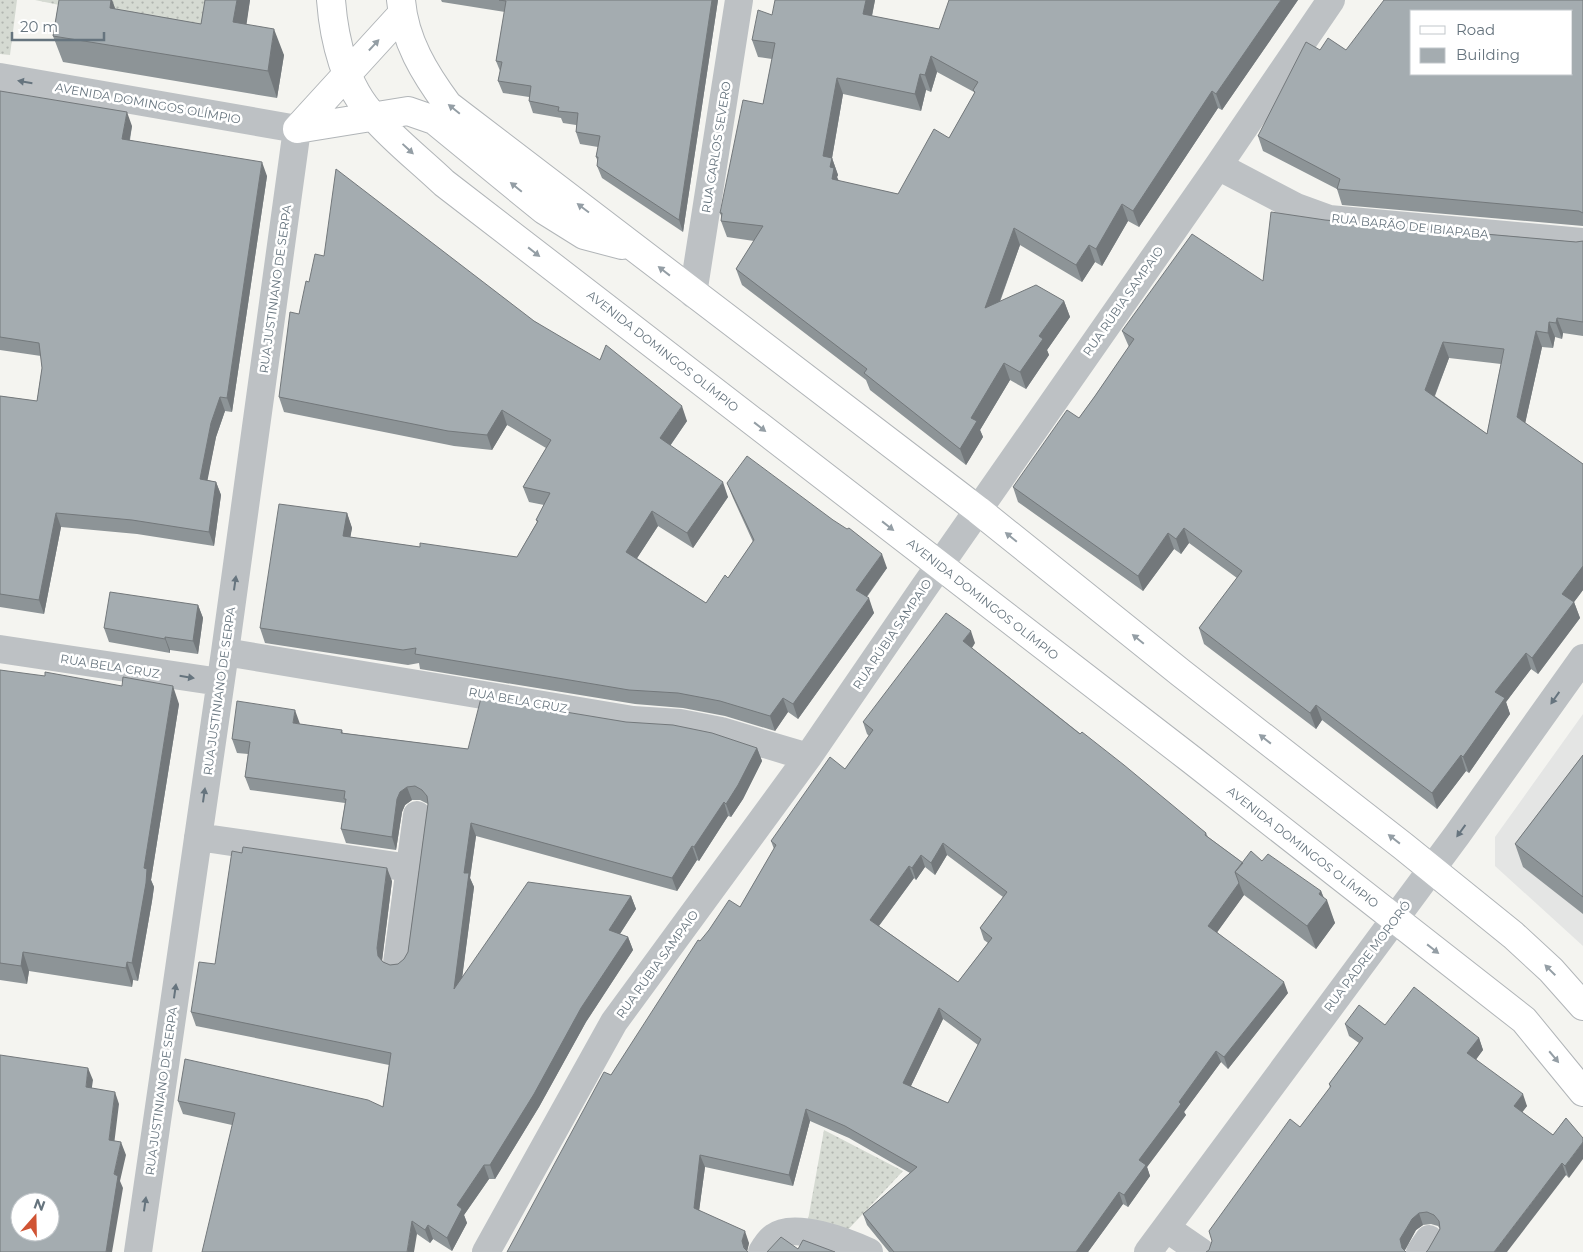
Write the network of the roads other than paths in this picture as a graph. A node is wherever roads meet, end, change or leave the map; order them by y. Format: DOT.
graph roads {
  1 [pos="331,0"];
  2 [pos="739,0"];
  3 [pos="1331,0"];
  4 [pos="402,7"];
  5 [pos="347,75"];
  6 [pos="0,77"];
  7 [pos="373,116"];
  8 [pos="297,129"];
  9 [pos="1218,166"];
  10 [pos="1583,242"];
  11 [pos="635,248"];
  12 [pos="693,294"];
  13 [pos="978,510"];
  14 [pos="939,565"];
  15 [pos="0,649"];
  16 [pos="225,652"];
  17 [pos="1583,658"];
  18 [pos="220,682"];
  19 [pos="808,757"];
  20 [pos="416,815"];
  21 [pos="198,837"];
  22 [pos="410,868"];
  23 [pos="1432,870"];
  24 [pos="1395,919"];
  25 [pos="396,963"];
  26 [pos="1583,1006"];
  27 [pos="1583,1092"];
  28 [pos="1166,1228"];
  29 [pos="138,1252"];
  30 [pos="486,1252"];
  31 [pos="762,1252"];
  32 [pos="869,1252"];
  33 [pos="1148,1252"];
  34 [pos="1201,1252"];
  1 -- 5 [label="main road"];
  2 -- 12 [label="street, RUA CARLOS SEVERO"];
  3 -- 9 [label="street, RUA RÚBIA SAMPAIO"];
  5 -- 4 [label="main road, one-way"];
  11 -- 4 [label="main road, one-way"];
  5 -- 7 [label="main road"];
  5 -- 8 [label="main road"];
  8 -- 6 [label="street, AVENIDA DOMINGOS OLÍMPIO, one-way"];
  7 -- 8 [label="main road"];
  11 -- 7 [label="main road, one-way"];
  7 -- 14 [label="main road, AVENIDA DOMINGOS OLÍMPIO, one-way"];
  16 -- 8 [label="street, RUA JUSTINIANO DE SERPA, one-way"];
  9 -- 10 [label="street, RUA BARÃO DE IBIAPABA"];
  9 -- 13 [label="street, RUA RÚBIA SAMPAIO"];
  12 -- 11 [label="main road, one-way"];
  12 -- 13 [label="main road"];
  13 -- 14 [label="street, RUA RÚBIA SAMPAIO"];
  23 -- 13 [label="main road, one-way"];
  14 -- 19 [label="street, RUA RÚBIA SAMPAIO"];
  14 -- 24 [label="main road, AVENIDA DOMINGOS OLÍMPIO"];
  15 -- 18 [label="street, RUA BELA CRUZ, one-way"];
  16 -- 18 [label="street, RUA JUSTINIANO DE SERPA"];
  16 -- 19 [label="street, RUA BELA CRUZ"];
  17 -- 23 [label="street, RUA PADRE MORORÓ, one-way"];
  21 -- 18 [label="street, RUA JUSTINIANO DE SERPA, one-way"];
  19 -- 30 [label="street, RUA RÚBIA SAMPAIO"];
  20 -- 22 [label="street"];
  21 -- 22 [label="street"];
  29 -- 21 [label="street, RUA JUSTINIANO DE SERPA, one-way"];
  22 -- 25 [label="street"];
  23 -- 24 [label="street, RUA PADRE MORORÓ"];
  26 -- 23 [label="main road, one-way"];
  24 -- 27 [label="main road, AVENIDA DOMINGOS OLÍMPIO, one-way"];
  24 -- 28 [label="street, RUA PADRE MORORÓ"];
  28 -- 33 [label="street, RUA PADRE MORORÓ"];
  28 -- 34 [label="street"];
  31 -- 32 [label="street"];
}
